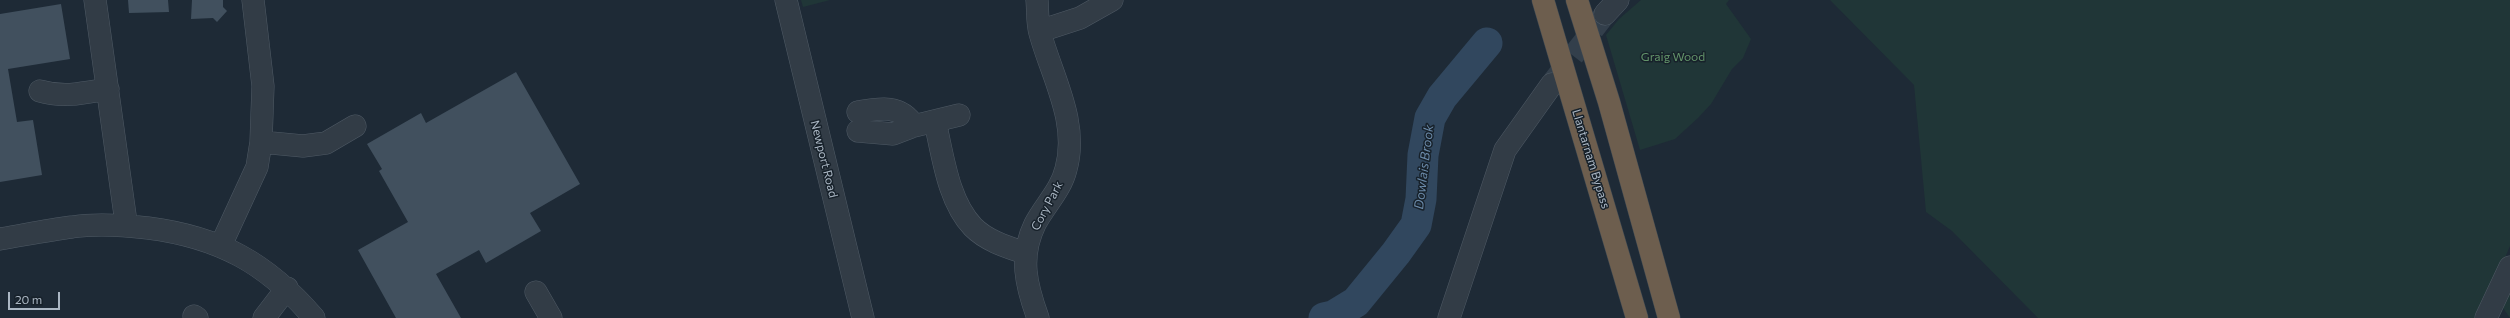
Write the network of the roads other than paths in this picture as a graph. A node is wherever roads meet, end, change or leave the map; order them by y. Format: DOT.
graph roads {
  1 [pos="95,0"];
  2 [pos="253,0"];
  3 [pos="786,0"];
  4 [pos="1037,0"];
  5 [pos="1112,0"];
  6 [pos="1543,0"];
  7 [pos="1577,0"];
  8 [pos="1040,31"];
  9 [pos="1552,84"];
  10 [pos="108,88"];
  11 [pos="40,91"];
  12 [pos="959,115"];
  13 [pos="858,122"];
  14 [pos="925,124"];
  15 [pos="355,126"];
  16 [pos="261,142"];
  17 [pos="124,225"];
  18 [pos="0,238"];
  19 [pos="222,245"];
  20 [pos="1025,254"];
  21 [pos="2510,267"];
  22 [pos="287,288"];
  23 [pos="536,292"];
  24 [pos="264,318"];
  25 [pos="314,318"];
  26 [pos="552,318"];
  27 [pos="863,318"];
  28 [pos="1038,318"];
  29 [pos="1449,318"];
  30 [pos="1637,318"];
  31 [pos="1669,318"];
  32 [pos="2486,318"];
  1 -- 10 [label="street"];
  2 -- 16 [label="street"];
  3 -- 27 [label="street, Newport Road"];
  4 -- 8 [label="street, Cory Park"];
  5 -- 8 [label="street"];
  6 -- 30 [label="highway, Llantarnam Bypass"];
  7 -- 31 [label="highway"];
  8 -- 20 [label="street, Cory Park"];
  9 -- 29 [label="street"];
  10 -- 11 [label="street"];
  10 -- 17 [label="street"];
  12 -- 14 [label="street"];
  13 -- 14 [label="street"];
  14 -- 20 [label="street"];
  15 -- 16 [label="street"];
  16 -- 19 [label="street"];
  17 -- 18 [label="street"];
  17 -- 19 [label="street"];
  19 -- 22 [label="street"];
  20 -- 28 [label="street, Cory Park"];
  21 -- 32 [label="street"];
  22 -- 24 [label="street"];
  22 -- 25 [label="street"];
  23 -- 26 [label="street"];
}
